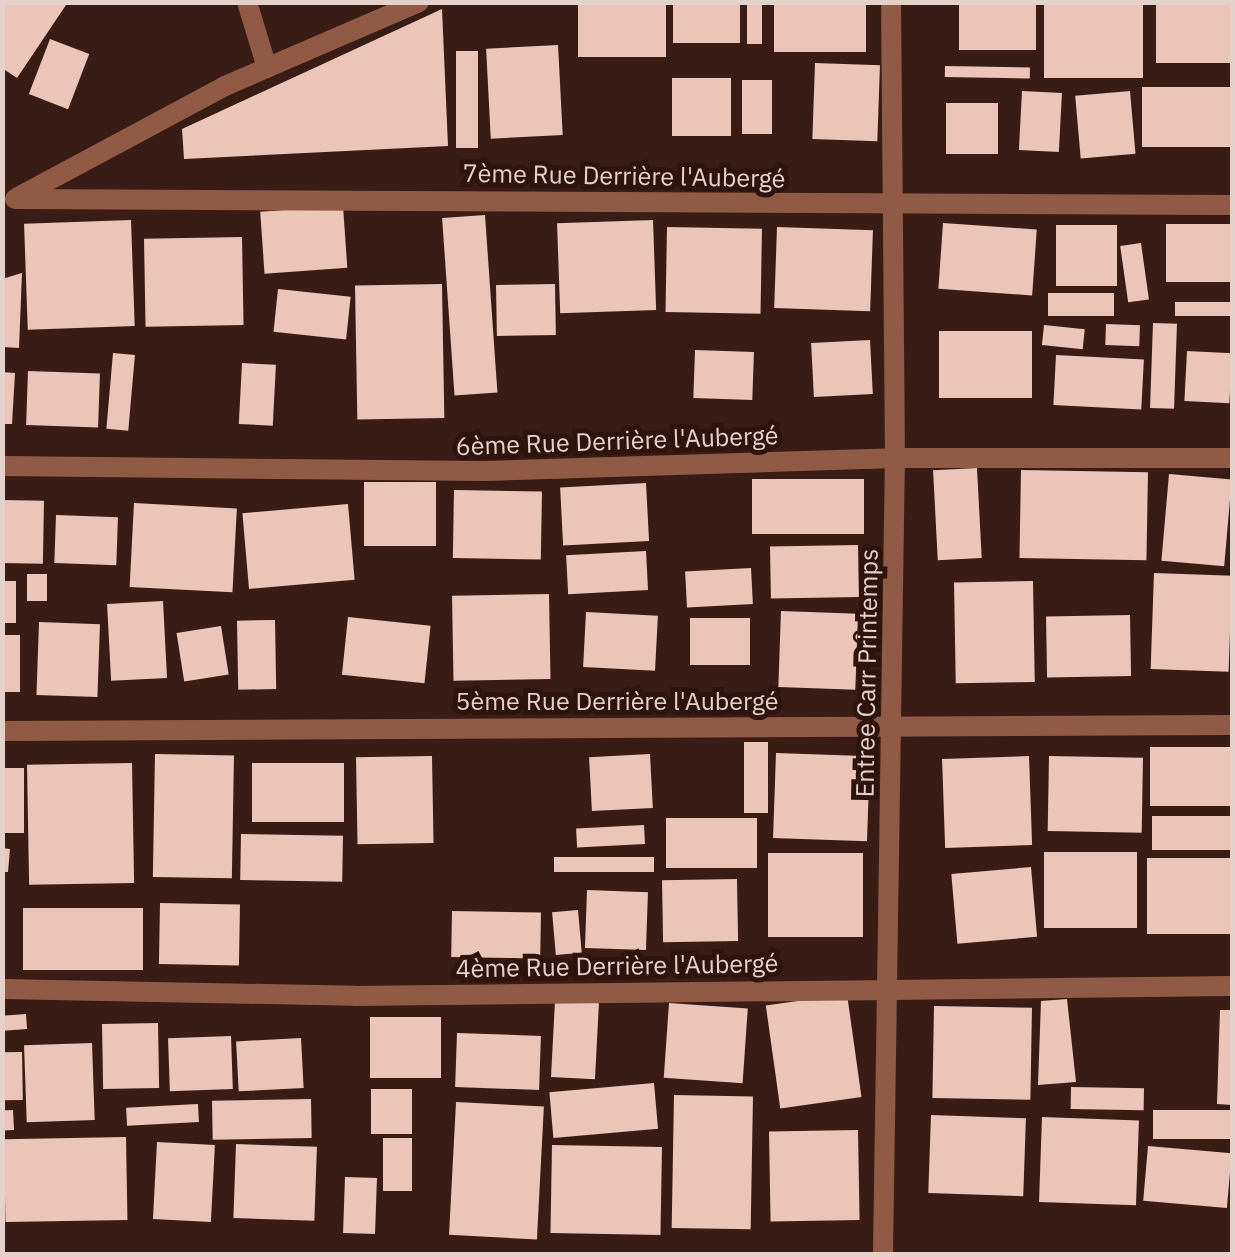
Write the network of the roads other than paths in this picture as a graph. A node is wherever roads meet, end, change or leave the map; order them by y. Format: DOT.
graph roads {
  1 [pos="247,2"];
  2 [pos="419,2"];
  3 [pos="891,2"];
  4 [pos="267,68"];
  5 [pos="9,201"];
  6 [pos="895,204"];
  7 [pos="1232,205"];
  8 [pos="895,458"];
  9 [pos="1232,458"];
  10 [pos="2,466"];
  11 [pos="891,724"];
  12 [pos="1232,725"];
  13 [pos="2,731"];
  14 [pos="1232,986"];
  15 [pos="887,987"];
  16 [pos="2,989"];
  17 [pos="883,1254"];
  1 -- 4 [label="street"];
  2 -- 4 [label="street"];
  3 -- 6 [label="street, Entree Carr Printemps"];
  4 -- 5 [label="street"];
  5 -- 6 [label="street, 7ème Rue Derrière l'Aubergé"];
  6 -- 7 [label="street, 7ème Rue Derrière l'Aubergé"];
  6 -- 8 [label="street, Entree Carr Printemps"];
  8 -- 9 [label="street, 6ème Rue Derrière l'Aubergé"];
  8 -- 10 [label="street, 6ème Rue Derrière l'Aubergé"];
  8 -- 11 [label="street, Entree Carr Printemps"];
  11 -- 12 [label="street, 5ème Rue Derrière l'Aubergé"];
  11 -- 13 [label="street, 5ème Rue Derrière l'Aubergé"];
  11 -- 15 [label="street, Entree Carr Printemps"];
  14 -- 15 [label="street, 4ème Rue Derrière l'Aubergé"];
  15 -- 16 [label="street, 4ème Rue Derrière l'Aubergé"];
  15 -- 17 [label="street, Entree Carr Printemps"];
}
